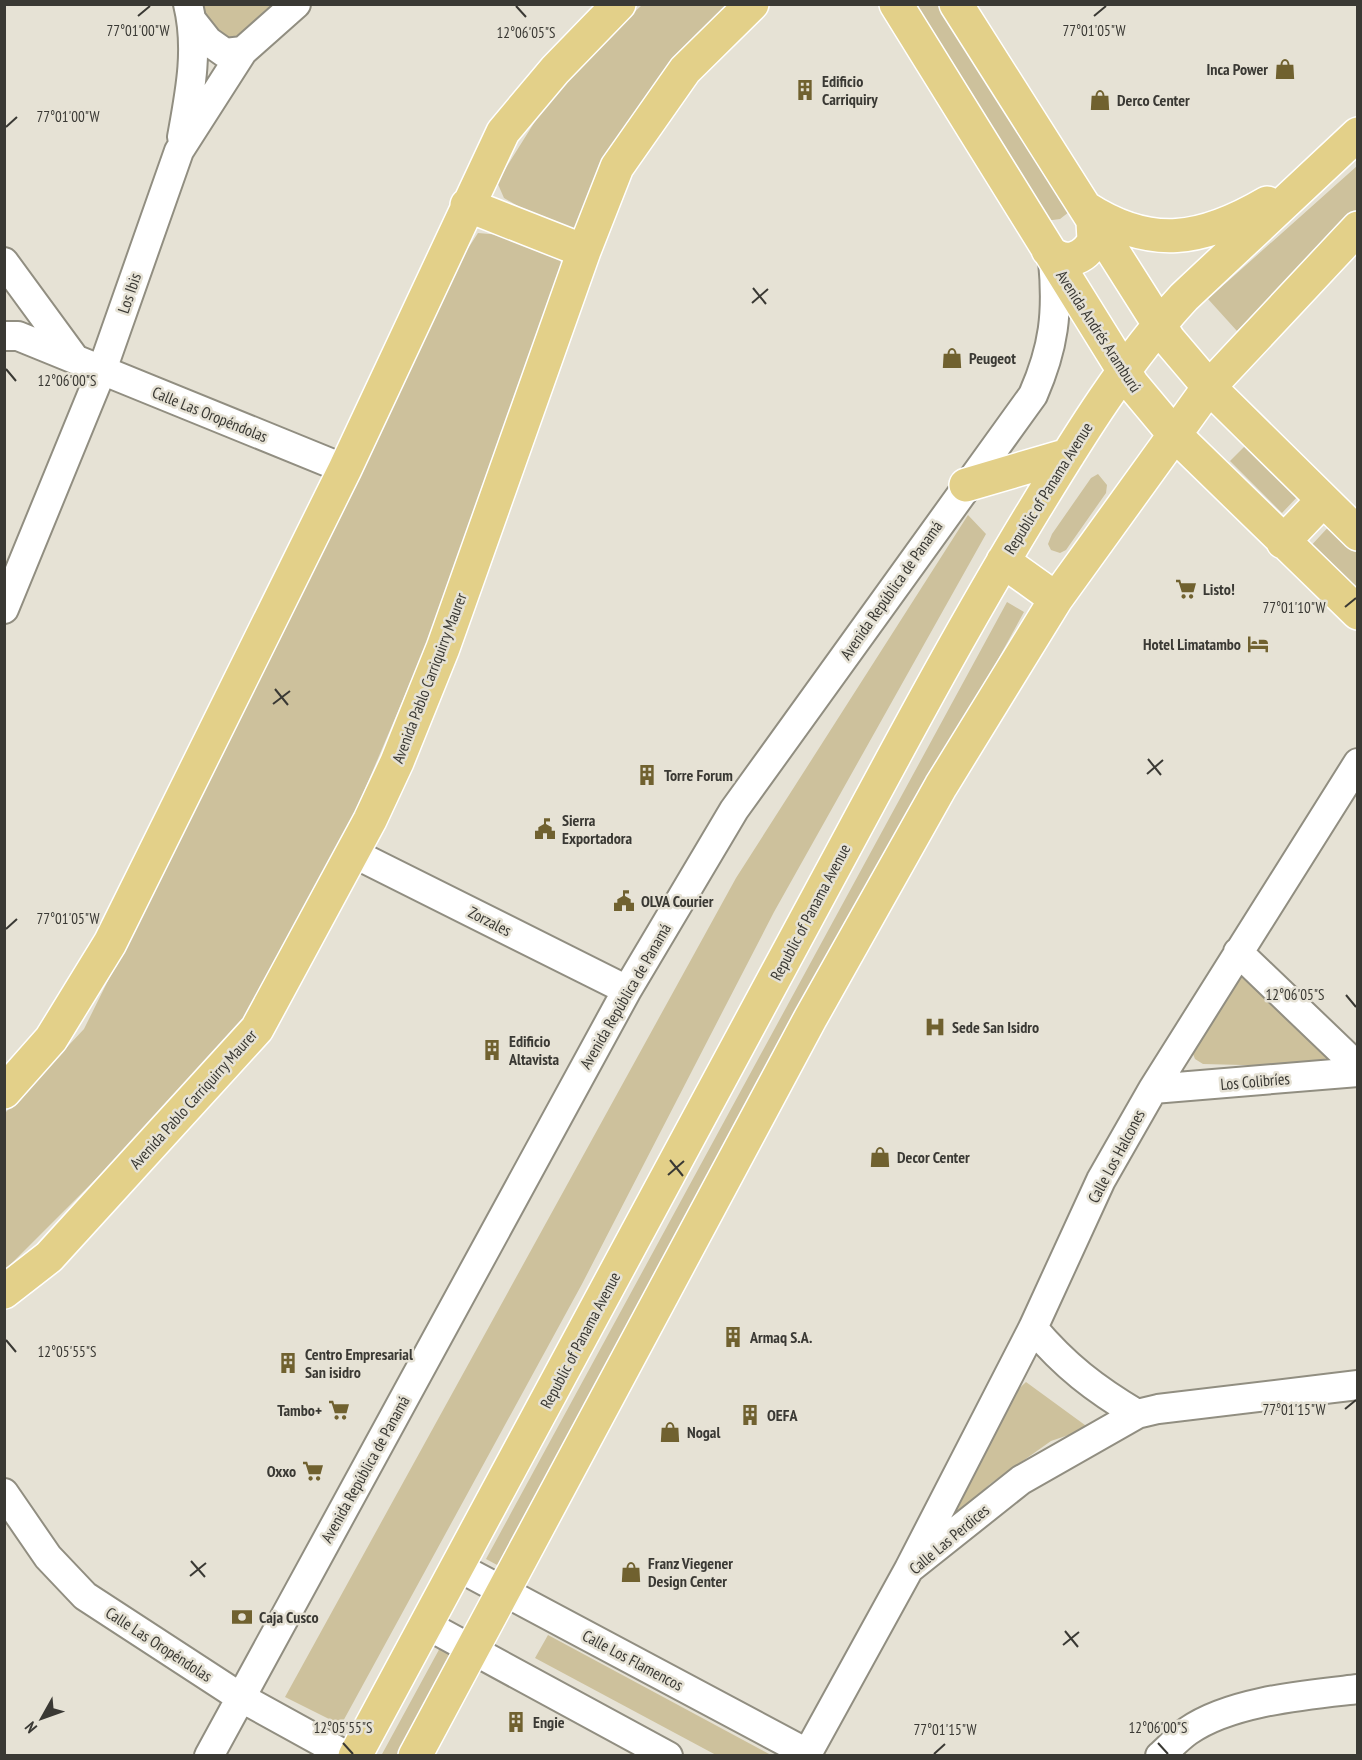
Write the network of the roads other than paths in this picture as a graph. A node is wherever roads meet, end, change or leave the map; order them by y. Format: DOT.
graph roads {
  1 [pos="297,4"];
  2 [pos="619,4"];
  3 [pos="752,4"];
  4 [pos="896,4"];
  5 [pos="956,4"];
  6 [pos="190,13"];
  7 [pos="243,51"];
  8 [pos="1358,134"];
  9 [pos="179,150"];
  10 [pos="1308,178"];
  11 [pos="467,205"];
  12 [pos="1089,214"];
  13 [pos="1358,228"];
  14 [pos="584,251"];
  15 [pos="1051,255"];
  16 [pos="4,262"];
  17 [pos="1158,324"];
  18 [pos="4,336"];
  19 [pos="75,359"];
  20 [pos="102,370"];
  21 [pos="1122,371"];
  22 [pos="1209,387"];
  23 [pos="1173,433"];
  24 [pos="1068,455"];
  25 [pos="345,469"];
  26 [pos="966,485"];
  27 [pos="1323,500"];
  28 [pos="1358,534"];
  29 [pos="1283,542"];
  30 [pos="1003,561"];
  31 [pos="1056,599"];
  32 [pos="4,609"];
  33 [pos="1358,613"];
  34 [pos="1358,763"];
  35 [pos="353,853"];
  36 [pos="1238,952"];
  37 [pos="627,990"];
  38 [pos="1358,1067"];
  39 [pos="1358,1072"];
  40 [pos="1153,1089"];
  41 [pos="4,1092"];
  42 [pos="4,1292"];
  43 [pos="1033,1329"];
  44 [pos="1358,1385"];
  45 [pos="1137,1414"];
  46 [pos="4,1492"];
  47 [pos="458,1567"];
  48 [pos="909,1569"];
  49 [pos="504,1591"];
  50 [pos="425,1624"];
  51 [pos="473,1648"];
  52 [pos="1358,1689"];
  53 [pos="240,1697"];
  54 [pos="807,1754"];
  55 [pos="209,1755"];
  56 [pos="347,1755"];
  57 [pos="355,1755"];
  58 [pos="415,1755"];
  59 [pos="668,1755"];
  60 [pos="1160,1755"];
  1 -- 7 [label="street, Los Ibis"];
  2 -- 11 [label="main road"];
  3 -- 14 [label="main road, Avenida Pablo Carriquirry Maurer"];
  4 -- 15 [label="main road, Avenida Andrés Aramburú"];
  5 -- 12 [label="main road"];
  6 -- 7 [label="street"];
  6 -- 9 [label="street"];
  7 -- 9 [label="street, Los Ibis"];
  8 -- 10 [label="main road, Republic of Panama Avenue"];
  9 -- 20 [label="street, Los Ibis"];
  10 -- 12 [label="main road"];
  10 -- 17 [label="main road, Republic of Panama Avenue"];
  11 -- 14 [label="main road"];
  11 -- 25 [label="main road"];
  12 -- 15 [label="main road"];
  12 -- 17 [label="main road"];
  13 -- 22 [label="main road"];
  14 -- 35 [label="main road, Avenida Pablo Carriquirry Maurer"];
  15 -- 21 [label="main road, Avenida Andrés Aramburú"];
  15 -- 26 [label="street, Avenida República de Panamá"];
  16 -- 19 [label="street"];
  17 -- 21 [label="main road, Republic of Panama Avenue"];
  17 -- 22 [label="main road"];
  18 -- 19 [label="street, Calle Las Oropéndolas"];
  19 -- 20 [label="street, Calle Las Oropéndolas"];
  20 -- 25 [label="street, Calle Las Oropéndolas"];
  20 -- 32 [label="street, Los Ibis"];
  21 -- 23 [label="main road, Avenida Andrés Aramburú"];
  21 -- 24 [label="main road, Republic of Panama Avenue"];
  22 -- 23 [label="main road"];
  22 -- 27 [label="main road"];
  23 -- 29 [label="main road, Avenida Andrés Aramburú"];
  23 -- 31 [label="main road"];
  24 -- 26 [label="main road"];
  24 -- 30 [label="main road, Republic of Panama Avenue"];
  25 -- 41 [label="main road"];
  26 -- 37 [label="street, Avenida República de Panamá"];
  27 -- 28 [label="main road"];
  27 -- 29 [label="main road"];
  29 -- 33 [label="main road, Avenida Andrés Aramburú"];
  30 -- 31 [label="main road"];
  30 -- 47 [label="main road, Republic of Panama Avenue"];
  31 -- 49 [label="main road"];
  34 -- 36 [label="street, Calle Los Halcones"];
  35 -- 37 [label="street, Zorzales"];
  35 -- 42 [label="main road, Avenida Pablo Carriquirry Maurer"];
  36 -- 38 [label="street"];
  36 -- 40 [label="street, Calle Los Halcones"];
  37 -- 53 [label="street, Avenida República de Panamá"];
  39 -- 40 [label="street, Los Colibríes"];
  40 -- 43 [label="street, Calle Los Halcones"];
  43 -- 45 [label="street"];
  43 -- 48 [label="street, Calle Los Halcones"];
  44 -- 45 [label="street, Calle Las Perdices"];
  45 -- 48 [label="street, Calle Las Perdices"];
  46 -- 53 [label="street, Calle Las Oropéndolas"];
  47 -- 49 [label="street, Calle Los Flamencos"];
  47 -- 50 [label="main road, Republic of Panama Avenue"];
  48 -- 54 [label="street, Calle Las Perdices"];
  49 -- 51 [label="main road"];
  49 -- 54 [label="street, Calle Los Flamencos"];
  50 -- 51 [label="street"];
  50 -- 57 [label="main road, Republic of Panama Avenue"];
  51 -- 58 [label="main road"];
  51 -- 59 [label="street"];
  52 -- 60 [label="street"];
  53 -- 55 [label="street, Avenida República de Panamá"];
  53 -- 56 [label="street, Calle Las Oropéndolas"];
}
